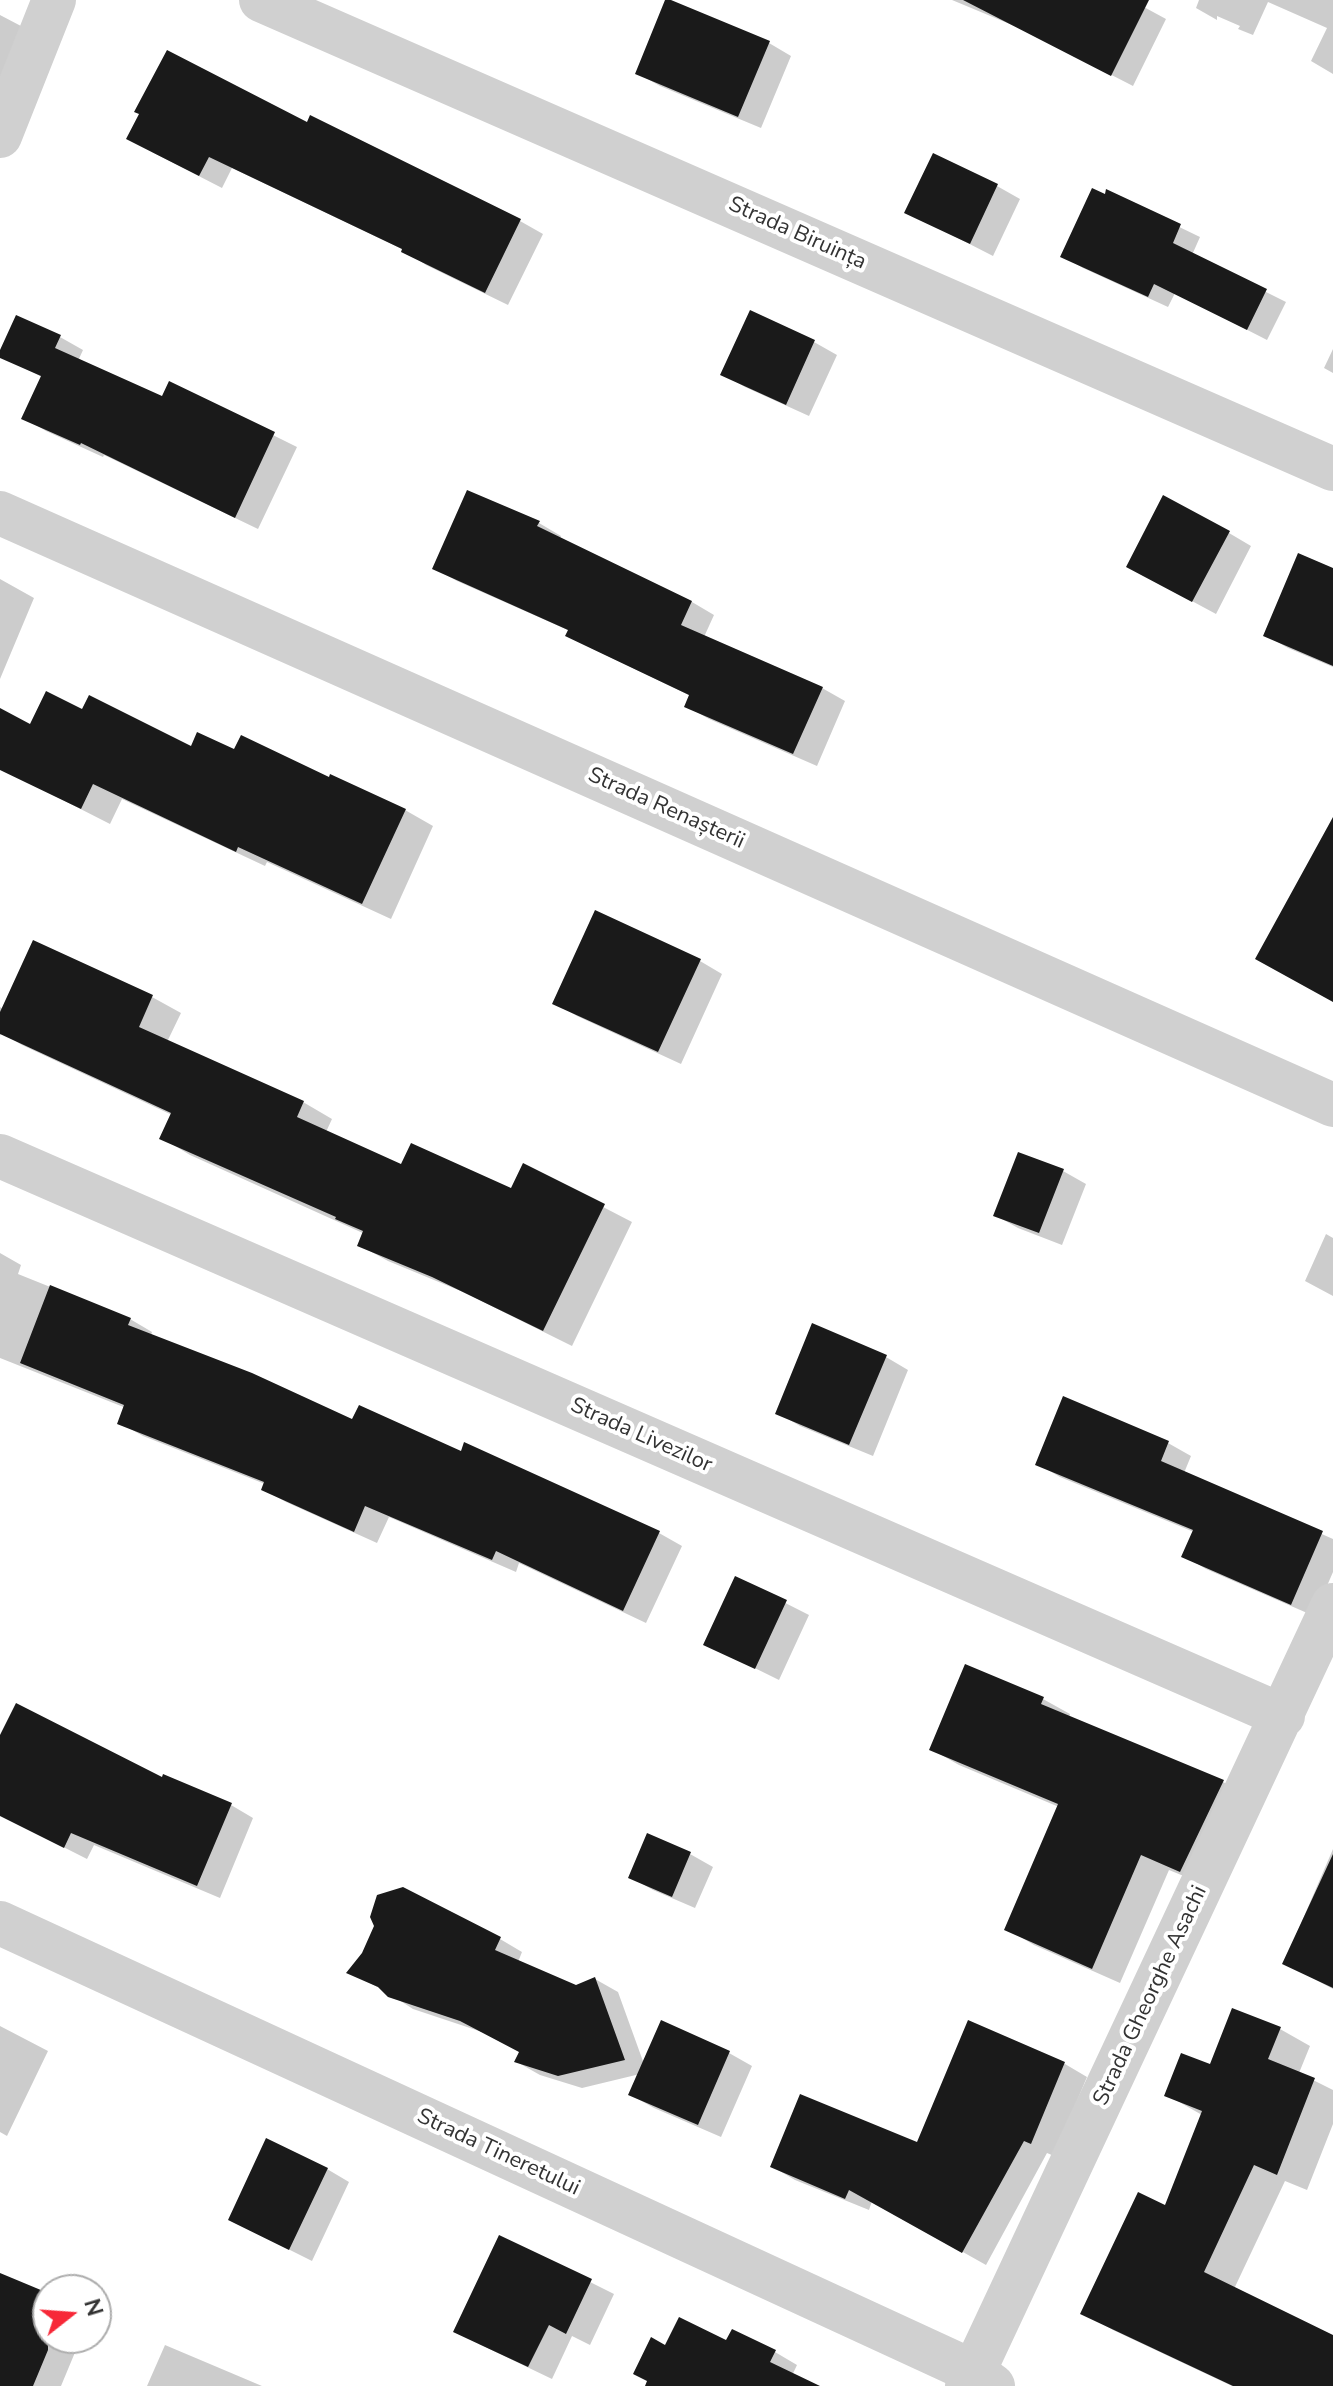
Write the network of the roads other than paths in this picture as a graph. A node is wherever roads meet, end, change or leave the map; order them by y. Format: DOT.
graph roads {
  1 [pos="54,0"];
  2 [pos="261,0"];
  3 [pos="0,136"];
  4 [pos="1333,469"];
  5 [pos="0,513"];
  6 [pos="1333,1105"];
  7 [pos="0,1156"];
  8 [pos="1333,1605"];
  9 [pos="1283,1716"];
  10 [pos="0,1923"];
  11 [pos="978,2381"];
  1 -- 3 [label="street"];
  2 -- 4 [label="street, Strada Biruința"];
  5 -- 6 [label="street, Strada Renașterii"];
  7 -- 9 [label="street, Strada Livezilor"];
  8 -- 9 [label="street, Strada Gheorghe Asachi"];
  9 -- 11 [label="street, Strada Gheorghe Asachi"];
  10 -- 11 [label="street, Strada Tineretului"];
}
